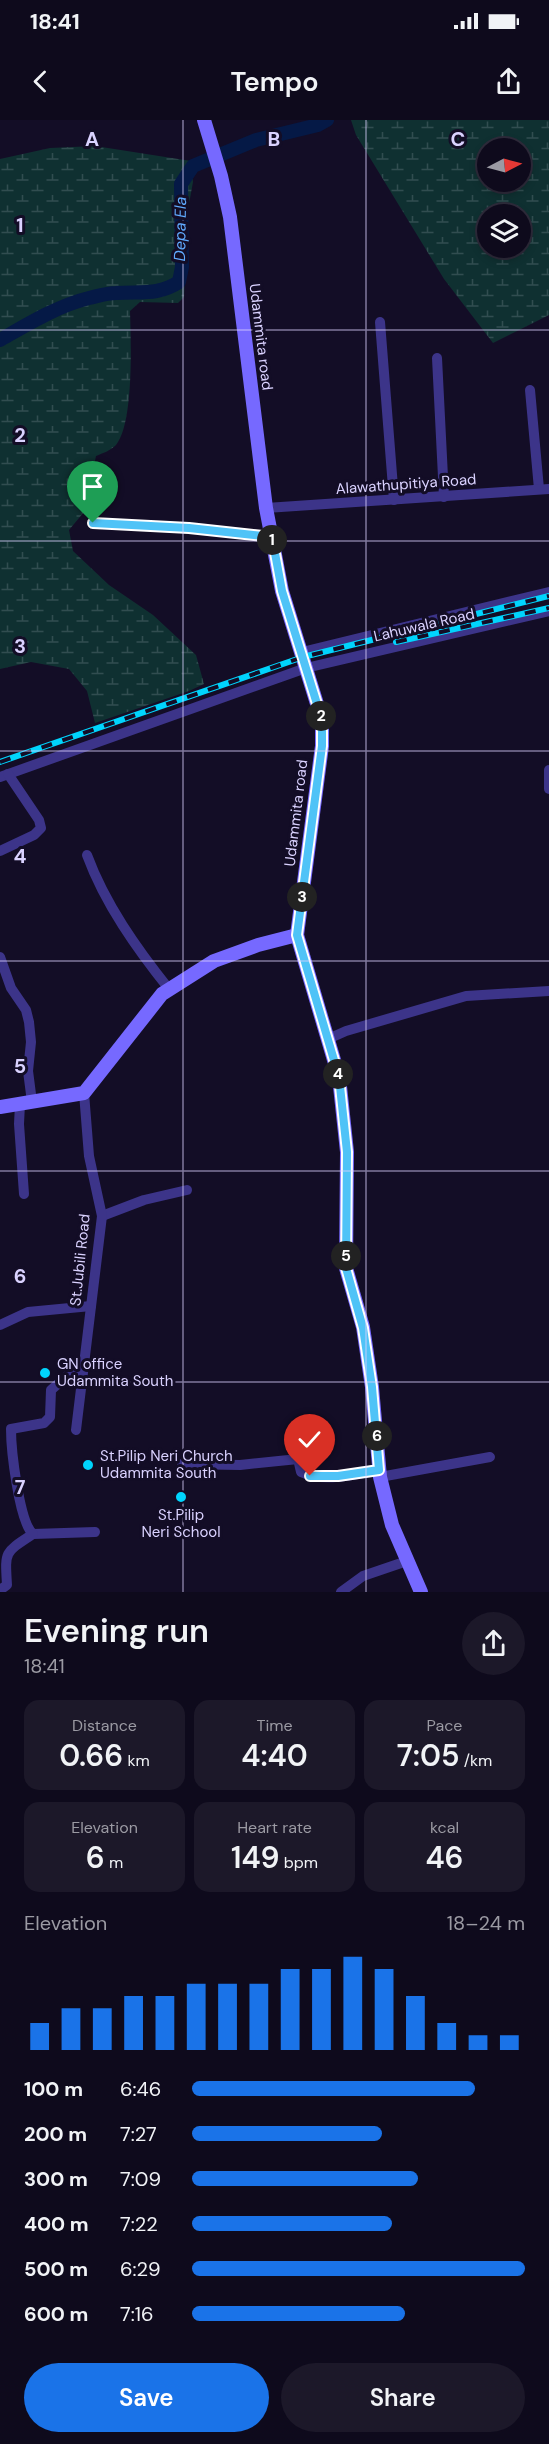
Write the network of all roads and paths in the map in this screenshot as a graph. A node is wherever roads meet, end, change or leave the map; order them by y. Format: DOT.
graph roads {
  1 [pos="206,127"];
  2 [pos="380,322"];
  3 [pos="437,358"];
  4 [pos="530,390"];
  5 [pos="544,489"];
  6 [pos="444,497"];
  7 [pos="394,500"];
  8 [pos="266,508"];
  9 [pos="93,523"];
  10 [pos="272,537"];
  11 [pos="549,592"];
  12 [pos="549,611"];
  13 [pos="302,652"];
  14 [pos="306,668"];
  15 [pos="549,770"];
  16 [pos="4,776"];
  17 [pos="549,789"];
  18 [pos="0,851"];
  19 [pos="87,855"];
  20 [pos="297,935"];
  21 [pos="0,957"];
  22 [pos="169,989"];
  23 [pos="549,991"];
  24 [pos="328,1039"];
  25 [pos="84,1093"];
  26 [pos="26,1103"];
  27 [pos="0,1107"];
  28 [pos="187,1190"];
  29 [pos="24,1194"];
  30 [pos="102,1216"];
  31 [pos="91,1305"];
  32 [pos="0,1325"];
  33 [pos="84,1361"];
  34 [pos="5,1430"];
  35 [pos="76,1430"];
  36 [pos="490,1457"];
  37 [pos="182,1464"];
  38 [pos="380,1474"];
  39 [pos="95,1532"];
  40 [pos="33,1534"];
  41 [pos="407,1561"];
  42 [pos="5,1589"];
  43 [pos="341,1592"];
  44 [pos="420,1592"];
  1 -- 8 [label="street, Udammita road"];
  2 -- 7 [label="street"];
  3 -- 6 [label="street"];
  4 -- 5 [label="street"];
  5 -- 6 [label="street, Alawathupitiya Road"];
  6 -- 7 [label="street, Alawathupitiya Road"];
  7 -- 8 [label="street, Alawathupitiya Road"];
  8 -- 10 [label="street, Udammita road"];
  9 -- 10 [label="street"];
  10 -- 13 [label="street, Udammita road"];
  11 -- 13 [label="street"];
  12 -- 14 [label="street, Lahuwala Road"];
  13 -- 14 [label="street, Udammita road"];
  14 -- 16 [label="street, Lahuwala Road"];
  14 -- 20 [label="street, Udammita road"];
  15 -- 17 [label="street"];
  16 -- 18 [label="street"];
  19 -- 22 [label="street"];
  20 -- 22 [label="street"];
  20 -- 24 [label="street, Udammita road"];
  21 -- 26 [label="street"];
  22 -- 25 [label="street"];
  23 -- 24 [label="street"];
  24 -- 38 [label="street, Udammita road"];
  25 -- 26 [label="street"];
  25 -- 30 [label="street, St.Jubili Road"];
  26 -- 27 [label="street"];
  26 -- 29 [label="street"];
  28 -- 30 [label="street"];
  30 -- 31 [label="street, St.Jubili Road"];
  31 -- 32 [label="street"];
  31 -- 33 [label="street, St.Jubili Road"];
  33 -- 34 [label="street"];
  33 -- 35 [label="street, St.Jubili Road"];
  34 -- 40 [label="street"];
  36 -- 38 [label="street"];
  37 -- 38 [label="street"];
  38 -- 41 [label="street, Udammita road"];
  39 -- 40 [label="street"];
  40 -- 42 [label="street"];
  41 -- 43 [label="street"];
  41 -- 44 [label="street, Udammita road"];
}
